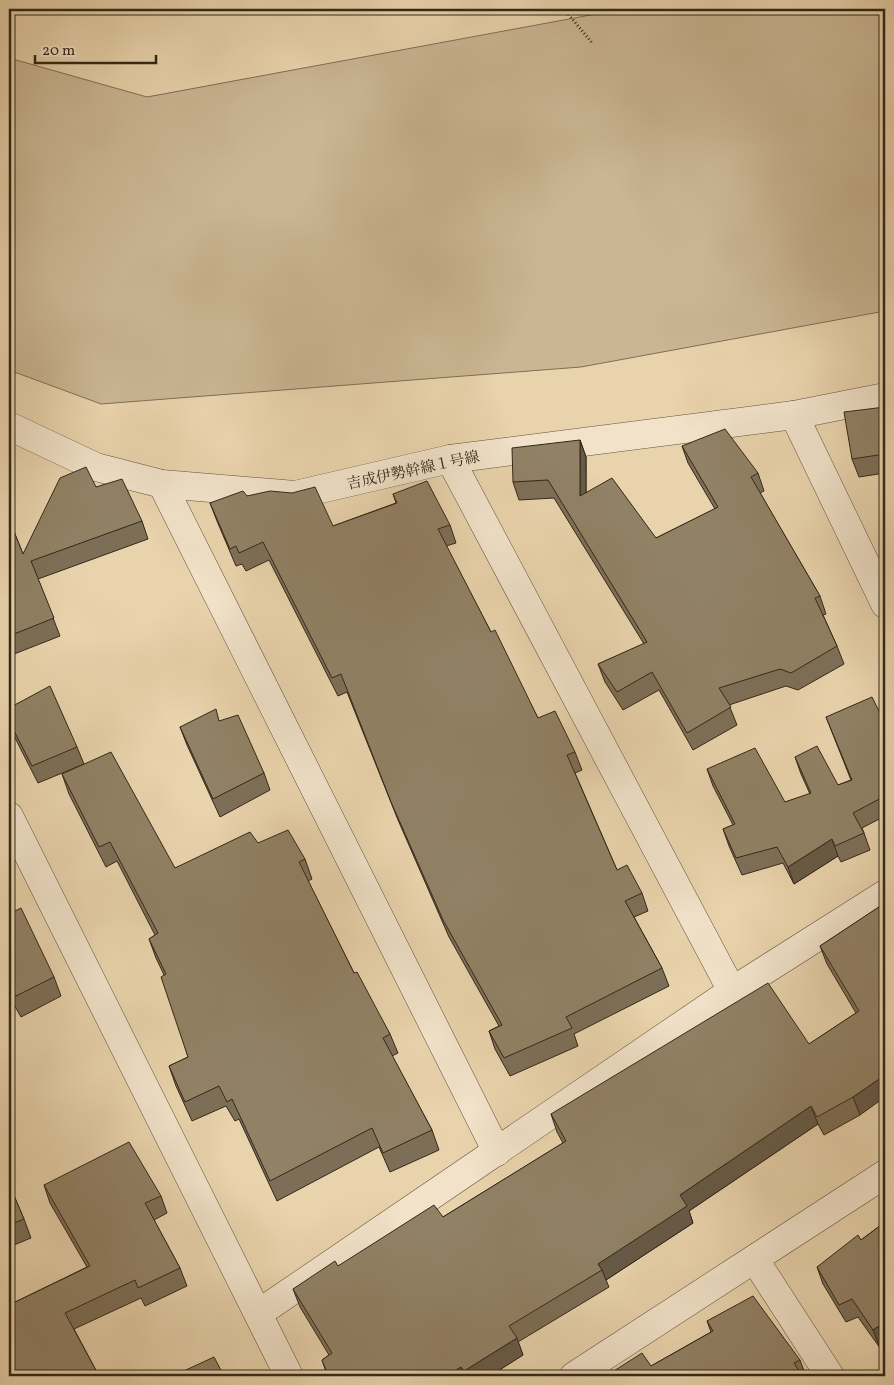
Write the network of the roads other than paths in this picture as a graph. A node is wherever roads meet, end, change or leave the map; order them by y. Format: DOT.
graph roads {
  1 [pos="885,397"];
  2 [pos="794,415"];
  3 [pos="9,426"];
  4 [pos="450,459"];
  5 [pos="162,484"];
  6 [pos="885,604"];
  7 [pos="9,816"];
  8 [pos="885,894"];
  9 [pos="732,991"];
  10 [pos="497,1152"];
  11 [pos="885,1174"];
  12 [pos="754,1260"];
  13 [pos="259,1312"];
  14 [pos="290,1376"];
  15 [pos="574,1376"];
  16 [pos="830,1376"];
  1 -- 2 [label="street, 吉成伊勢幹線１号線"];
  2 -- 4 [label="street, 吉成伊勢幹線１号線"];
  2 -- 6 [label="street"];
  3 -- 5 [label="street, 吉成伊勢幹線１号線"];
  4 -- 5 [label="street, 吉成伊勢幹線１号線"];
  4 -- 9 [label="street"];
  5 -- 10 [label="street"];
  7 -- 13 [label="street"];
  8 -- 9 [label="street"];
  9 -- 10 [label="street"];
  10 -- 13 [label="street"];
  11 -- 12 [label="street"];
  12 -- 15 [label="street"];
  12 -- 16 [label="street"];
  13 -- 14 [label="street"];
}
